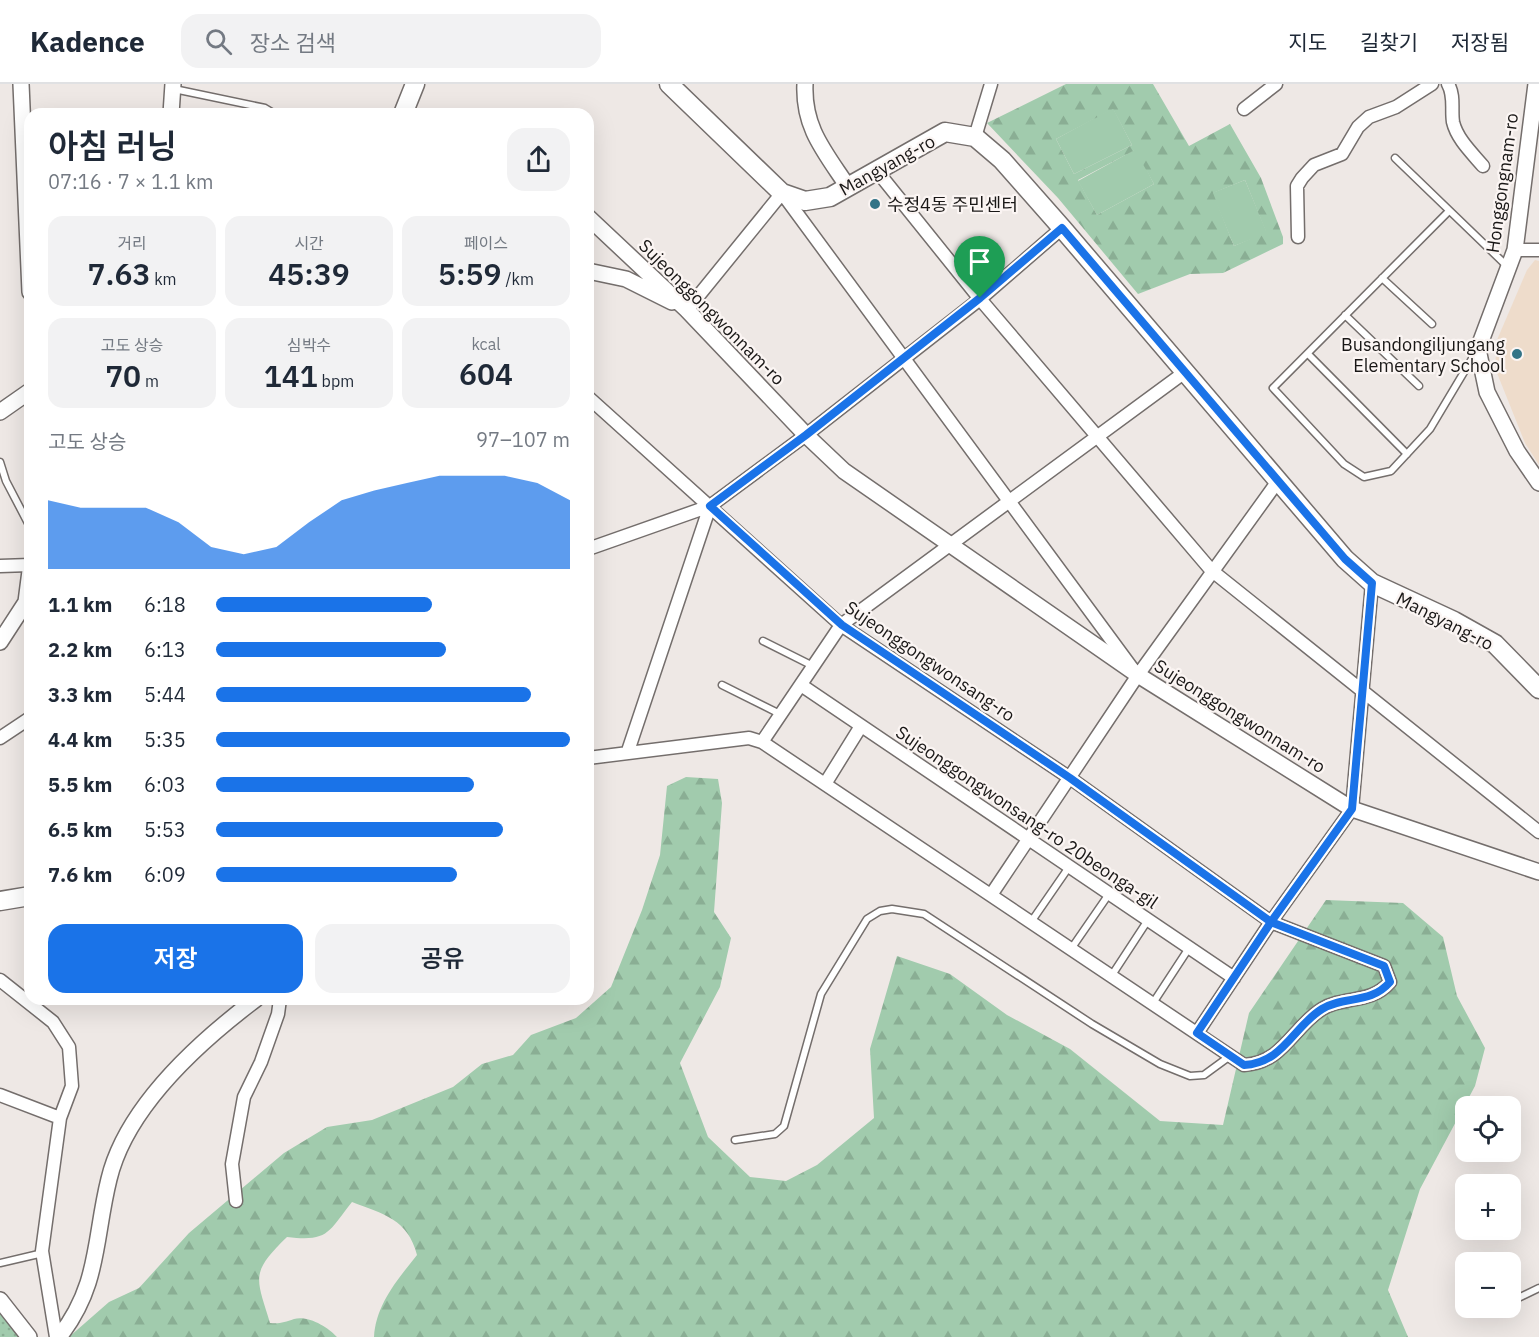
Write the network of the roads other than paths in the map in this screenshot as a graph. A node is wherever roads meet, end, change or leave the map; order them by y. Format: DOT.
graph roads {
  1 [pos="21,84"];
  2 [pos="415,84"];
  3 [pos="669,84"];
  4 [pos="805,84"];
  5 [pos="991,84"];
  6 [pos="1276,84"];
  7 [pos="1432,84"];
  8 [pos="1448,84"];
  9 [pos="1536,84"];
  10 [pos="173,86"];
  11 [pos="171,108"];
  12 [pos="265,108"];
  13 [pos="405,108"];
  14 [pos="1244,109"];
  15 [pos="975,137"];
  16 [pos="24,153"];
  17 [pos="1395,158"];
  18 [pos="1483,166"];
  19 [pos="877,171"];
  20 [pos="848,187"];
  21 [pos="782,193"];
  22 [pos="1449,211"];
  23 [pos="594,223"];
  24 [pos="1062,228"];
  25 [pos="1298,237"];
  26 [pos="1515,250"];
  27 [pos="1539,250"];
  28 [pos="1509,268"];
  29 [pos="594,272"];
  30 [pos="1382,278"];
  31 [pos="980,298"];
  32 [pos="687,310"];
  33 [pos="1345,315"];
  34 [pos="1431,324"];
  35 [pos="1478,349"];
  36 [pos="1308,354"];
  37 [pos="904,356"];
  38 [pos="1185,372"];
  39 [pos="1419,386"];
  40 [pos="24,395"];
  41 [pos="594,402"];
  42 [pos="0,412"];
  43 [pos="806,435"];
  44 [pos="1097,435"];
  45 [pos="1407,454"];
  46 [pos="0,462"];
  47 [pos="1278,481"];
  48 [pos="1539,483"];
  49 [pos="1011,500"];
  50 [pos="710,506"];
  51 [pos="24,515"];
  52 [pos="950,545"];
  53 [pos="594,547"];
  54 [pos="24,565"];
  55 [pos="0,566"];
  56 [pos="1211,570"];
  57 [pos="1372,583"];
  58 [pos="24,605"];
  59 [pos="842,625"];
  60 [pos="763,641"];
  61 [pos="0,642"];
  62 [pos="814,666"];
  63 [pos="1138,675"];
  64 [pos="722,685"];
  65 [pos="801,685"];
  66 [pos="1539,689"];
  67 [pos="1364,693"];
  68 [pos="780,715"];
  69 [pos="24,722"];
  70 [pos="861,726"];
  71 [pos="0,738"];
  72 [pos="762,742"];
  73 [pos="628,751"];
  74 [pos="594,757"];
  75 [pos="1070,778"];
  76 [pos="825,784"];
  77 [pos="1352,809"];
  78 [pos="1539,832"];
  79 [pos="1028,839"];
  80 [pos="1069,867"];
  81 [pos="1539,872"];
  82 [pos="1109,894"];
  83 [pos="991,895"];
  84 [pos="24,897"];
  85 [pos="0,901"];
  86 [pos="1148,920"];
  87 [pos="1031,922"];
  88 [pos="1271,922"];
  89 [pos="1189,948"];
  90 [pos="1071,949"];
  91 [pos="1112,975"];
  92 [pos="1234,978"];
  93 [pos="1,983"];
  94 [pos="24,1000"];
  95 [pos="1153,1003"];
  96 [pos="30,1005"];
  97 [pos="249,1005"];
  98 [pos="279,1005"];
  99 [pos="1197,1033"];
  100 [pos="1230,1055"];
  101 [pos="0,1095"];
  102 [pos="60,1118"];
  103 [pos="735,1140"];
  104 [pos="236,1201"];
  105 [pos="43,1253"];
  106 [pos="0,1263"];
  107 [pos="1539,1288"];
  108 [pos="1521,1297"];
  109 [pos="0,1300"];
  110 [pos="29,1337"];
  111 [pos="58,1337"];
  1 -- 16 [label="street"];
  2 -- 13 [label="main road"];
  3 -- 21 [label="main road"];
  4 -- 20 [label="street"];
  5 -- 15 [label="street"];
  6 -- 14 [label="street"];
  7 -- 25 [label="street"];
  8 -- 18 [label="street"];
  9 -- 26 [label="street, Honggongnam-ro"];
  10 -- 11 [label="street"];
  10 -- 12 [label="lane"];
  15 -- 19 [label="main road, Mangyang-ro"];
  15 -- 24 [label="main road, Mangyang-ro"];
  17 -- 22 [label="lane"];
  19 -- 20 [label="main road, Mangyang-ro"];
  19 -- 31 [label="street"];
  20 -- 21 [label="main road, Mangyang-ro"];
  21 -- 32 [label="street"];
  21 -- 37 [label="street"];
  22 -- 28 [label="lane"];
  22 -- 30 [label="lane"];
  23 -- 32 [label="street, Sujeonggongwonnam-ro"];
  24 -- 31 [label="street"];
  24 -- 38 [label="main road, Mangyang-ro"];
  26 -- 27 [label="street"];
  26 -- 28 [label="street, Honggongnam-ro"];
  28 -- 35 [label="street, Honggongnam-ro"];
  29 -- 32 [label="street"];
  30 -- 33 [label="lane"];
  30 -- 34 [label="lane"];
  31 -- 37 [label="street"];
  31 -- 44 [label="street"];
  32 -- 43 [label="street, Sujeonggongwonnam-ro"];
  33 -- 36 [label="lane"];
  33 -- 39 [label="lane"];
  35 -- 45 [label="lane"];
  35 -- 48 [label="street"];
  36 -- 45 [label="lane"];
  36 -- 45 [label="lane"];
  37 -- 43 [label="street"];
  37 -- 49 [label="street"];
  38 -- 44 [label="street"];
  38 -- 47 [label="main road, Mangyang-ro"];
  40 -- 42 [label="street"];
  41 -- 50 [label="street, Sujeonggongwonsang-ro"];
  43 -- 50 [label="street"];
  43 -- 52 [label="street, Sujeonggongwonnam-ro"];
  44 -- 49 [label="street"];
  44 -- 56 [label="street"];
  46 -- 51 [label="lane"];
  47 -- 56 [label="street"];
  47 -- 57 [label="main road, Mangyang-ro"];
  49 -- 52 [label="street"];
  49 -- 63 [label="street"];
  50 -- 53 [label="street"];
  50 -- 59 [label="street, Sujeonggongwonsang-ro"];
  50 -- 73 [label="street"];
  52 -- 59 [label="street"];
  52 -- 63 [label="street, Sujeonggongwonnam-ro"];
  54 -- 55 [label="street"];
  56 -- 63 [label="street"];
  56 -- 67 [label="street"];
  57 -- 66 [label="main road, Mangyang-ro"];
  57 -- 67 [label="street, Mangyang-ro"];
  58 -- 61 [label="street"];
  59 -- 62 [label="street"];
  59 -- 75 [label="street, Sujeonggongwonsang-ro"];
  60 -- 62 [label="lane"];
  62 -- 65 [label="street"];
  63 -- 75 [label="street, Sujeonggongwonnam-ro"];
  63 -- 77 [label="street, Sujeonggongwonnam-ro"];
  64 -- 68 [label="lane"];
  65 -- 68 [label="street"];
  65 -- 70 [label="street, Sujeonggongwonsang-ro 20beonga-gil"];
  67 -- 77 [label="street, Mangyang-ro"];
  67 -- 78 [label="street"];
  68 -- 72 [label="street"];
  69 -- 71 [label="street"];
  70 -- 76 [label="street"];
  70 -- 79 [label="street, Sujeonggongwonsang-ro 20beonga-gil"];
  72 -- 73 [label="street, Sujeonggongwonsang-ro"];
  72 -- 76 [label="street, Sujeonggongwonsang-ro"];
  73 -- 74 [label="street, Sujeonggongwonsang-ro"];
  75 -- 79 [label="street"];
  75 -- 88 [label="street, Sujeonggongwonsang-ro"];
  76 -- 83 [label="street, Sujeonggongwonsang-ro"];
  77 -- 81 [label="street, Sujeonggongwonnam-ro"];
  77 -- 88 [label="street"];
  79 -- 80 [label="street, Sujeonggongwonsang-ro 20beonga-gil"];
  79 -- 83 [label="street"];
  80 -- 82 [label="street, Sujeonggongwonsang-ro 20beonga-gil"];
  80 -- 87 [label="lane"];
  82 -- 86 [label="street, Sujeonggongwonsang-ro 20beonga-gil"];
  82 -- 90 [label="lane"];
  83 -- 87 [label="street, Sujeonggongwonsang-ro"];
  84 -- 85 [label="main road"];
  86 -- 89 [label="street, Sujeonggongwonsang-ro 20beonga-gil"];
  86 -- 91 [label="lane"];
  87 -- 90 [label="street, Sujeonggongwonsang-ro"];
  88 -- 92 [label="street"];
  88 -- 100 [label="street, Sujeonggongwonsang-ro"];
  89 -- 92 [label="street, Sujeonggongwonsang-ro 20beonga-gil"];
  89 -- 95 [label="lane"];
  90 -- 91 [label="street, Sujeonggongwonsang-ro"];
  91 -- 95 [label="street, Sujeonggongwonsang-ro"];
  92 -- 99 [label="street"];
  93 -- 94 [label="street"];
  95 -- 99 [label="street, Sujeonggongwonsang-ro"];
  96 -- 102 [label="street"];
  97 -- 111 [label="street"];
  98 -- 104 [label="street"];
  99 -- 100 [label="street, Sujeonggongwonsang-ro"];
  100 -- 103 [label="lane"];
  101 -- 102 [label="street"];
  102 -- 105 [label="street"];
  105 -- 106 [label="lane"];
  105 -- 111 [label="street"];
  107 -- 108 [label="lane"];
  109 -- 110 [label="street"];
}
